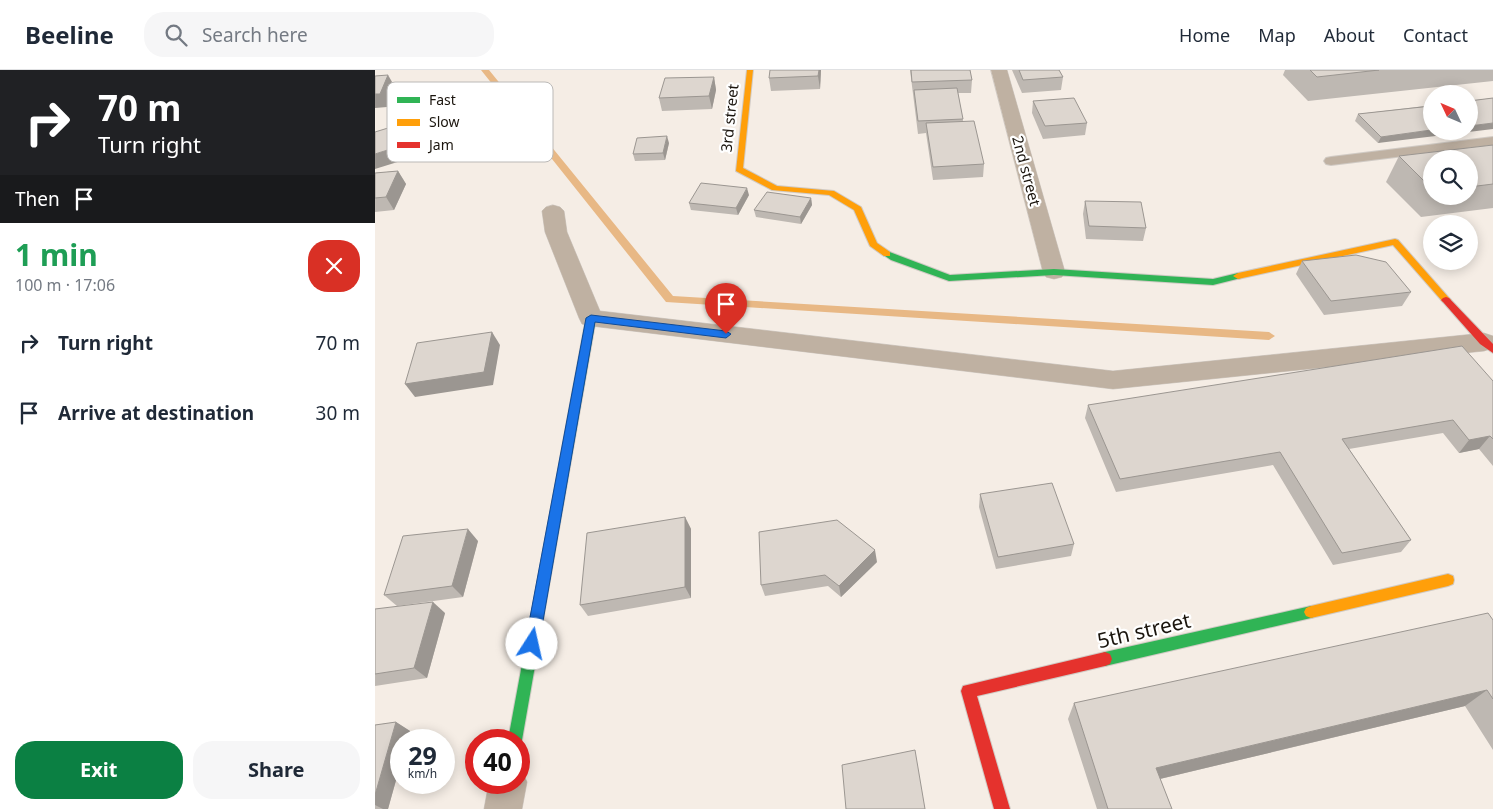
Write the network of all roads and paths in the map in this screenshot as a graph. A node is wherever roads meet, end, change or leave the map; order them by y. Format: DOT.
graph roads {
  1 [pos="750,70"];
  2 [pos="999,70"];
  3 [pos="1493,141"];
  4 [pos="1331,162"];
  5 [pos="553,211"];
  6 [pos="1053,272"];
  7 [pos="591,318"];
  8 [pos="1488,346"];
  9 [pos="1448,580"];
  10 [pos="517,729"];
  11 [pos="506,794"];
  12 [pos="503,809"];
  13 [pos="1002,809"];
  1 -- 6 [label="street, 3rd street"];
  2 -- 6 [label="street, 2nd street"];
  3 -- 4 [label="lane"];
  5 -- 7 [label="street"];
  6 -- 8 [label="street"];
  7 -- 8 [label="street"];
  7 -- 10 [label="street"];
  9 -- 13 [label="street, 5th street"];
  11 -- 12 [label="street"];
}
